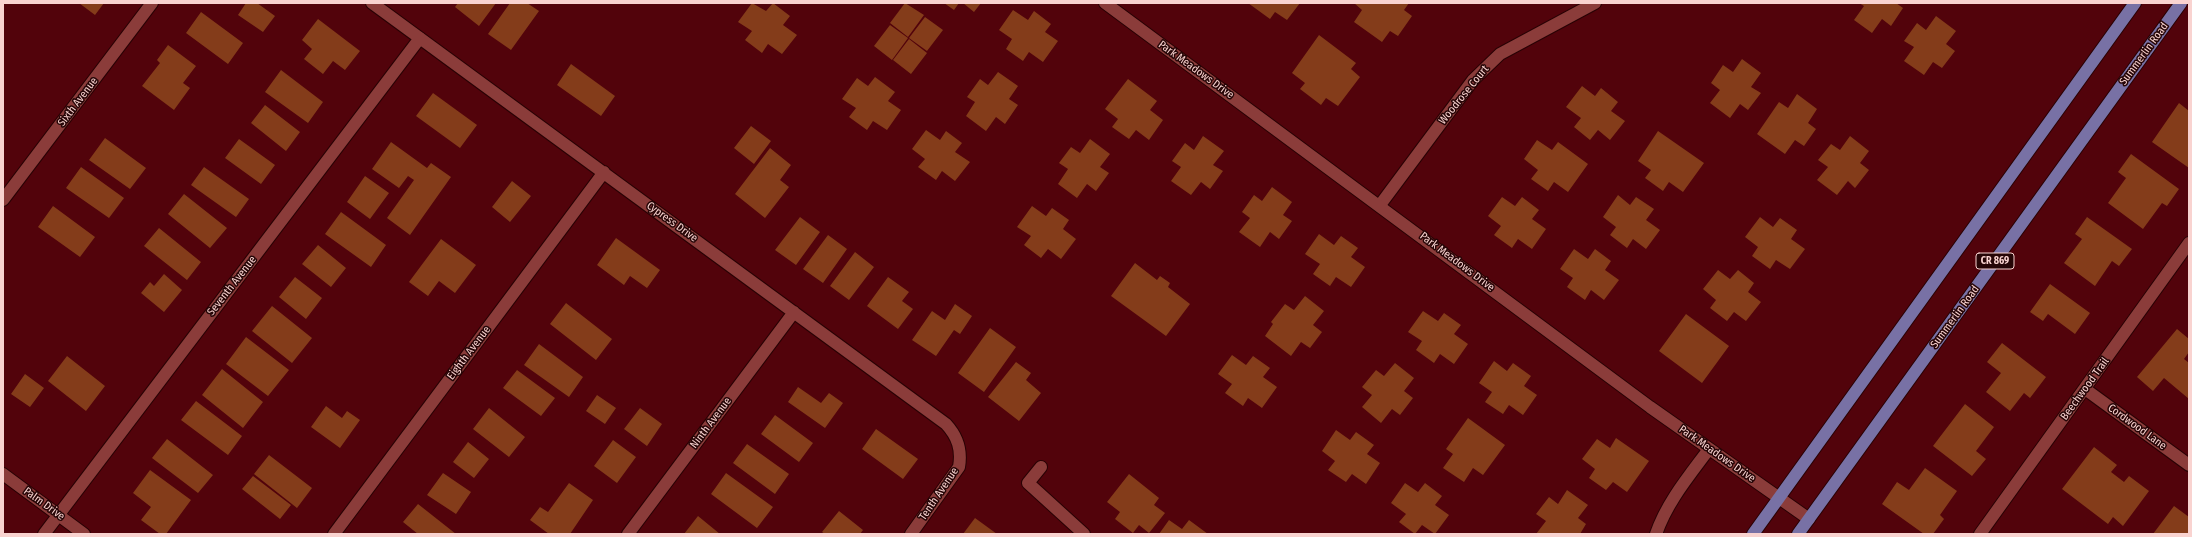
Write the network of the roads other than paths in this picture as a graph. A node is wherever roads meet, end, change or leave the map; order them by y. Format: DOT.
graph roads {
  1 [pos="152,3"];
  2 [pos="372,3"];
  3 [pos="1105,3"];
  4 [pos="1595,3"];
  5 [pos="2135,3"];
  6 [pos="2181,3"];
  7 [pos="420,38"];
  8 [pos="604,172"];
  9 [pos="3,200"];
  10 [pos="1380,205"];
  11 [pos="2189,243"];
  12 [pos="794,312"];
  13 [pos="2085,389"];
  14 [pos="1709,449"];
  15 [pos="960,452"];
  16 [pos="2189,465"];
  17 [pos="1040,467"];
  18 [pos="3,474"];
  19 [pos="1779,498"];
  20 [pos="58,514"];
  21 [pos="1809,519"];
  22 [pos="44,534"];
  23 [pos="84,534"];
  24 [pos="334,534"];
  25 [pos="628,534"];
  26 [pos="911,534"];
  27 [pos="1084,534"];
  28 [pos="1656,534"];
  29 [pos="1753,534"];
  30 [pos="1798,534"];
  31 [pos="1980,534"];
  1 -- 9 [label="street, Sixth Avenue"];
  2 -- 7 [label="street, Cypress Drive"];
  3 -- 10 [label="street, Park Meadows Drive"];
  4 -- 10 [label="street, Woodrose Court"];
  5 -- 19 [label="main road"];
  6 -- 21 [label="main road, Summerlin Road / CR 869"];
  7 -- 8 [label="street, Cypress Drive"];
  7 -- 20 [label="street, Seventh Avenue"];
  8 -- 12 [label="street, Cypress Drive"];
  8 -- 24 [label="street, Eighth Avenue"];
  10 -- 14 [label="street, Park Meadows Drive"];
  11 -- 13 [label="street, Beechwood Trail"];
  12 -- 15 [label="street, Cypress Drive"];
  12 -- 25 [label="street, Ninth Avenue"];
  13 -- 16 [label="street, Cordwood Lane"];
  13 -- 31 [label="street, Beechwood Trail"];
  14 -- 19 [label="street, Park Meadows Drive"];
  14 -- 28 [label="street"];
  15 -- 26 [label="street, Tenth Avenue"];
  17 -- 27 [label="street"];
  18 -- 20 [label="street, Palm Drive"];
  19 -- 21 [label="street, Park Meadows Drive"];
  19 -- 29 [label="main road"];
  20 -- 22 [label="street, Seventh Avenue"];
  20 -- 23 [label="street, Palm Drive"];
  21 -- 30 [label="main road, Summerlin Road / CR 869"];
}
